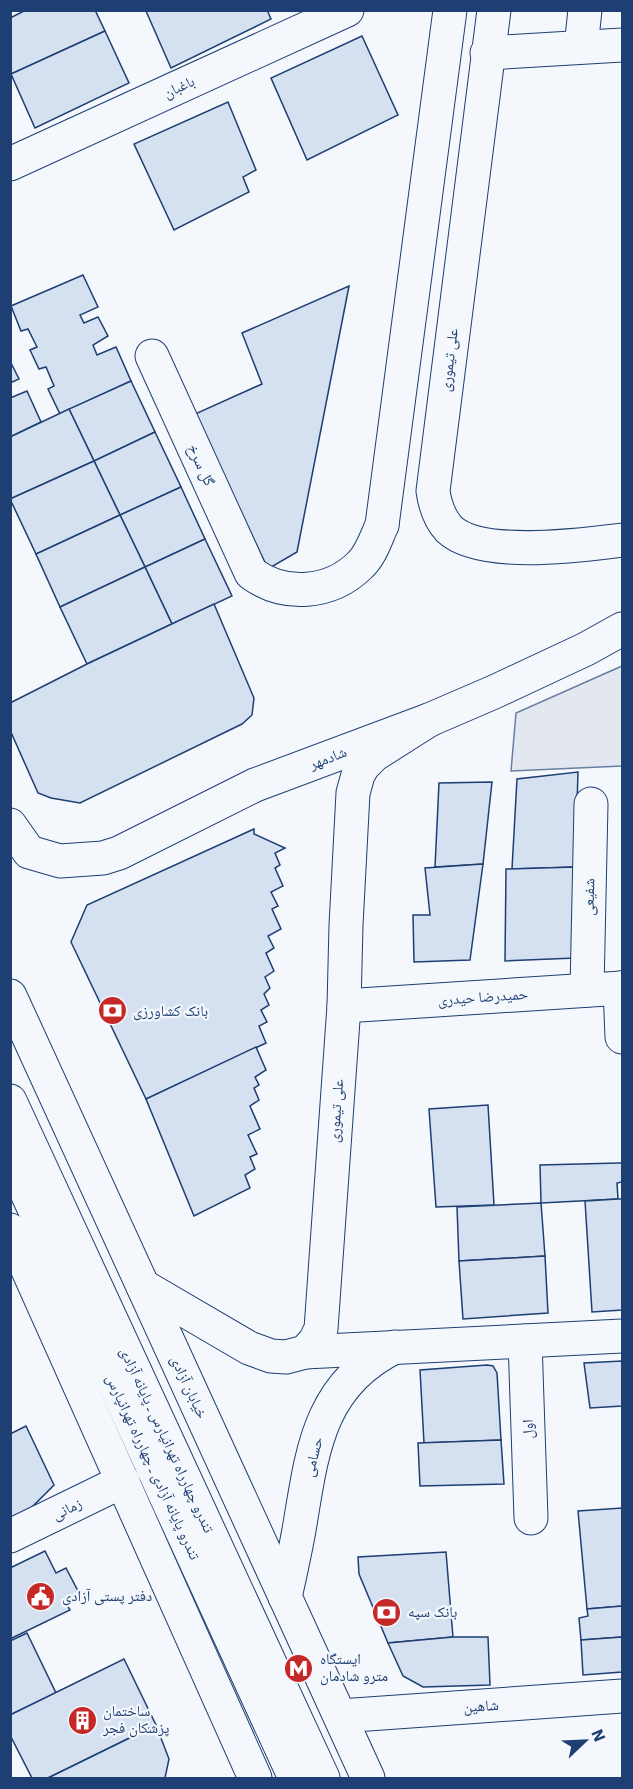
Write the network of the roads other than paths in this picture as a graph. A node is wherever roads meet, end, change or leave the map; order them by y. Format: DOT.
graph roads {
  1 [pos="346,10"];
  2 [pos="450,10"];
  3 [pos="494,10"];
  4 [pos="585,10"];
  5 [pos="303,19"];
  6 [pos="622,45"];
  7 [pos="445,47"];
  8 [pos="581,47"];
  9 [pos="487,53"];
  10 [pos="10,164"];
  11 [pos="152,356"];
  12 [pos="622,540"];
  13 [pos="622,629"];
  14 [pos="429,720"];
  15 [pos="591,804"];
  16 [pos="10,825"];
  17 [pos="621,988"];
  18 [pos="587,990"];
  19 [pos="10,996"];
  20 [pos="344,1006"];
  21 [pos="622,1037"];
  22 [pos="10,1101"];
  23 [pos="10,1156"];
  24 [pos="10,1230"];
  25 [pos="143,1286"];
  26 [pos="622,1336"];
  27 [pos="525,1341"];
  28 [pos="395,1347"];
  29 [pos="305,1352"];
  30 [pos="123,1481"];
  31 [pos="531,1518"];
  32 [pos="10,1536"];
  33 [pos="285,1598"];
  34 [pos="622,1696"];
  35 [pos="340,1716"];
  36 [pos="255,1779"];
  37 [pos="295,1779"];
  38 [pos="322,1779"];
  39 [pos="368,1779"];
  1 -- 5 [label="main road, باغبان"];
  2 -- 7 [label="main road"];
  3 -- 9 [label="main road, علی تیموری"];
  4 -- 8 [label="main road"];
  5 -- 10 [label="main road, باغبان"];
  6 -- 8 [label="main road"];
  7 -- 9 [label="main road"];
  7 -- 11 [label="main road, گل سرخ"];
  8 -- 9 [label="main road"];
  9 -- 12 [label="main road, علی تیموری"];
  13 -- 14 [label="main road, شادمهر"];
  14 -- 16 [label="main road, شادمهر"];
  14 -- 20 [label="main road, علی تیموری"];
  15 -- 18 [label="main road, شفیعی"];
  17 -- 18 [label="main road, حمیدرضا حیدری"];
  17 -- 21 [label="main road"];
  18 -- 20 [label="main road, حمیدرضا حیدری"];
  19 -- 25 [label="main road, خیابان آزادی"];
  20 -- 29 [label="main road, علی تیموری"];
  22 -- 38 [label="main road, تندرو چهارراه تهرانپارس ـ پایانه آزادی"];
  23 -- 37 [label="main road, تندرو پایانه آزادی ـ چهارراه تهرانپارس"];
  24 -- 30 [label="main road"];
  25 -- 29 [label="main road"];
  25 -- 33 [label="main road, خیابان آزادی"];
  26 -- 27 [label="main road, حسامی"];
  27 -- 28 [label="main road, حسامی"];
  27 -- 31 [label="main road, اول"];
  28 -- 29 [label="main road, حسامی"];
  28 -- 33 [label="main road, حسامی"];
  30 -- 32 [label="main road, زمانی"];
  30 -- 36 [label="main road"];
  33 -- 35 [label="main road, خیابان آزادی"];
  34 -- 35 [label="main road, شاهین"];
  35 -- 39 [label="main road, خیابان آزادی"];
}
